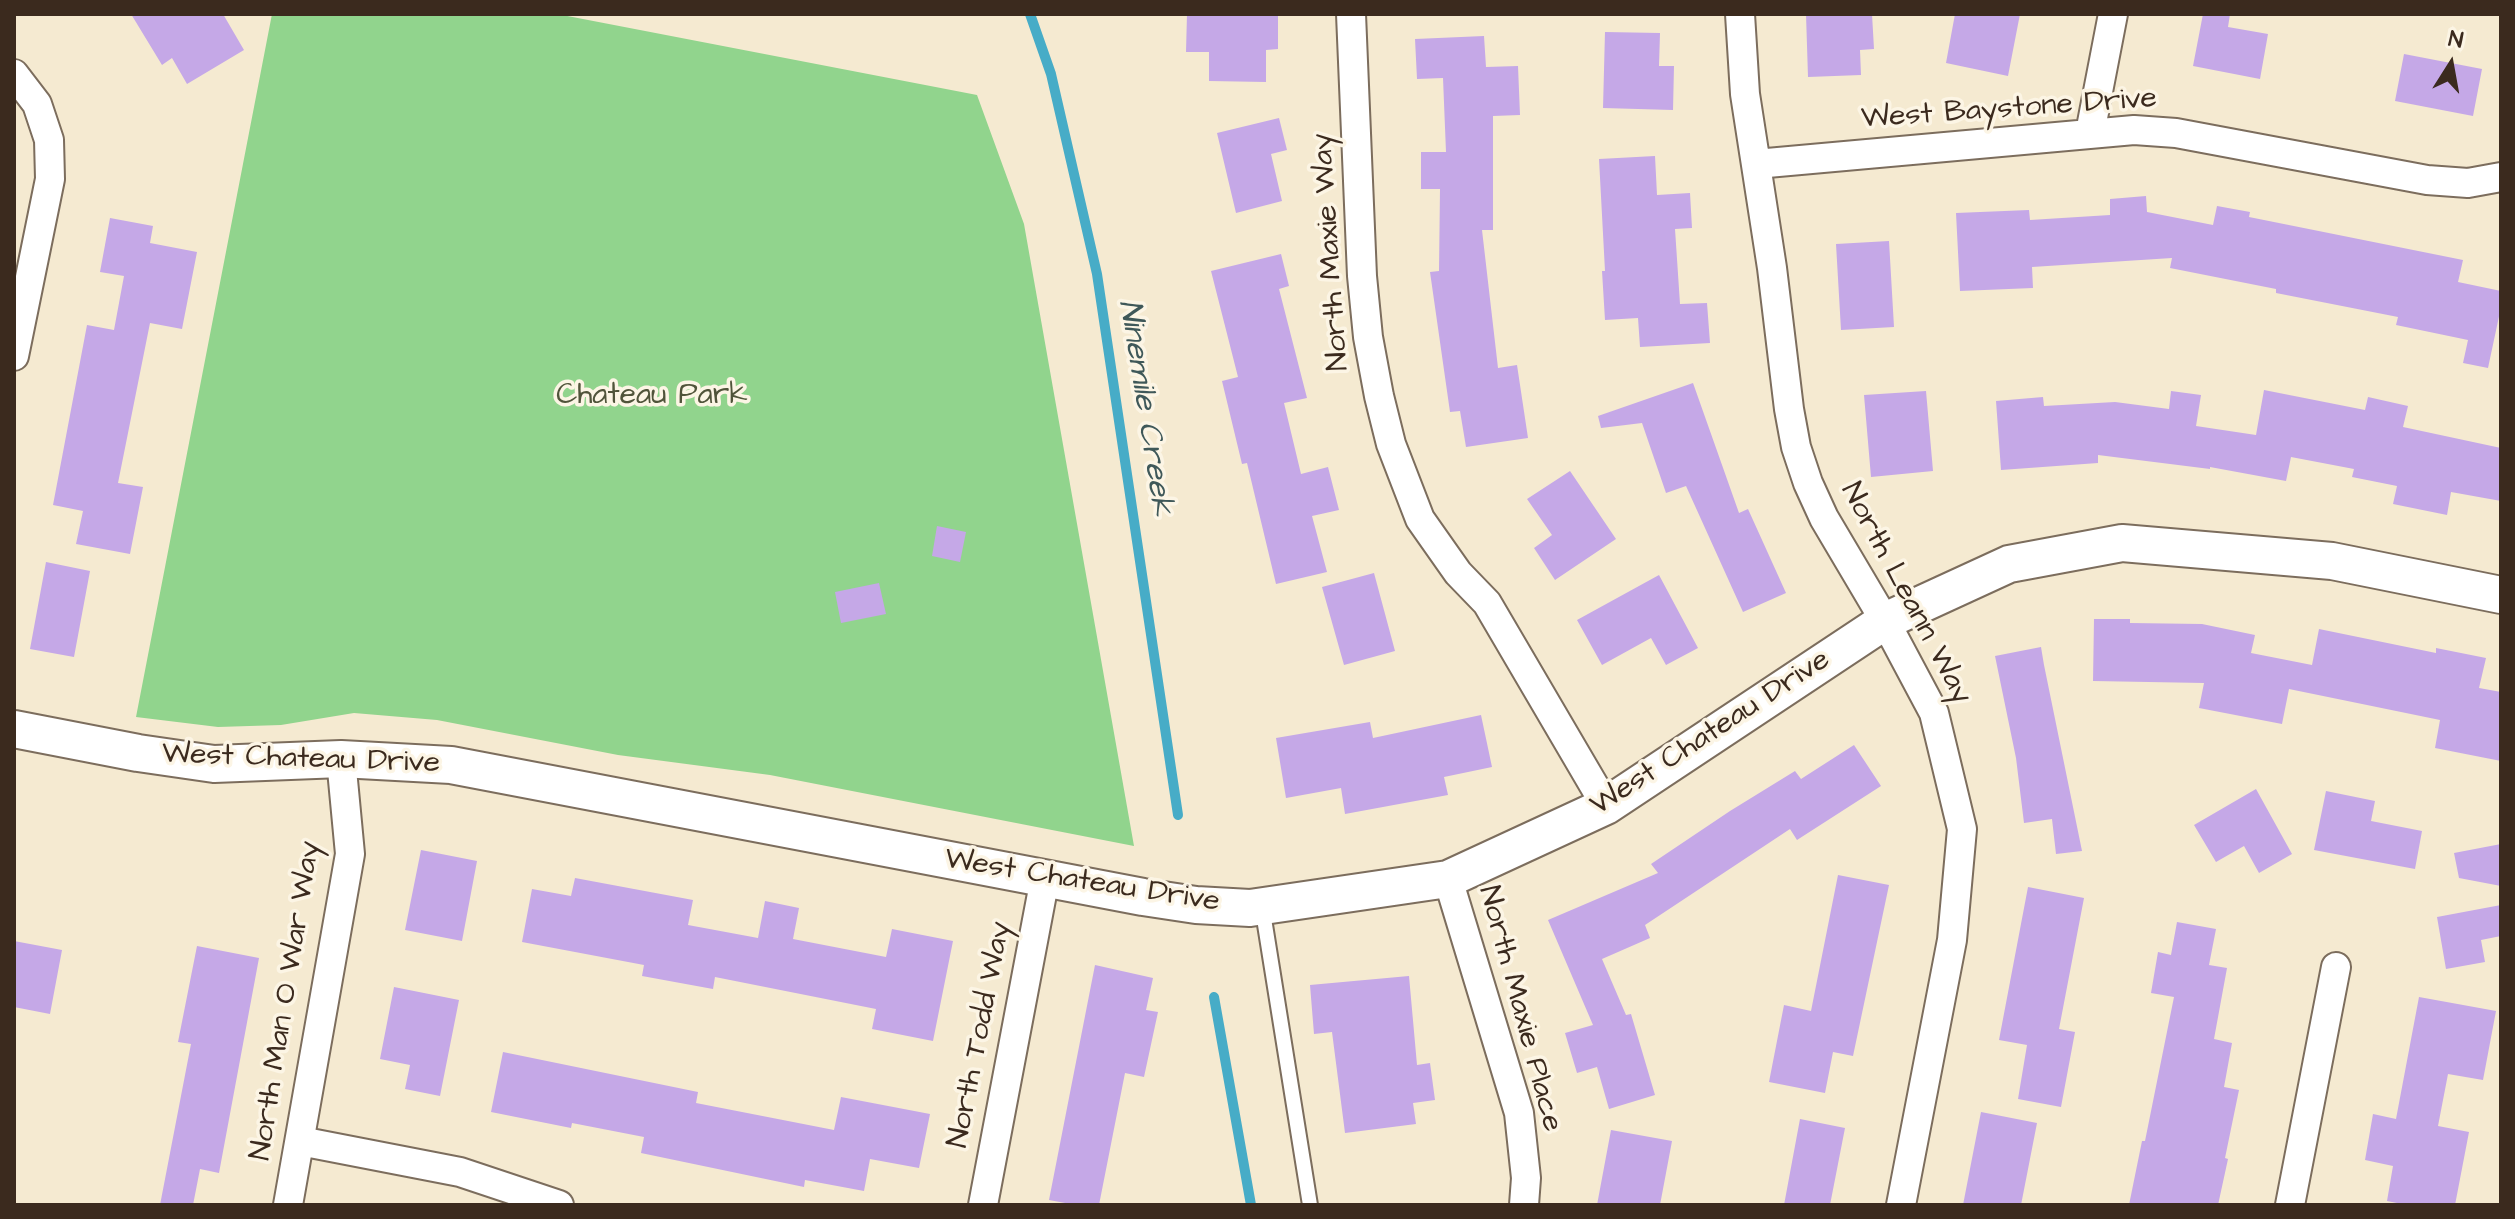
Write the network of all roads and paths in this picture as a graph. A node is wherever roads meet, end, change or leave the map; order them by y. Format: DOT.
graph roads {
  1 [pos="1351,14"];
  2 [pos="1740,14"];
  3 [pos="2113,14"];
  4 [pos="14,74"];
  5 [pos="2090,133"];
  6 [pos="1756,164"];
  7 [pos="2501,177"];
  8 [pos="14,356"];
  9 [pos="2501,595"];
  10 [pos="1885,621"];
  11 [pos="14,729"];
  12 [pos="341,759"];
  13 [pos="1606,806"];
  14 [pos="1045,878"];
  15 [pos="1448,879"];
  16 [pos="1262,906"];
  17 [pos="2336,967"];
  18 [pos="300,1141"];
  19 [pos="288,1205"];
  20 [pos="559,1205"];
  21 [pos="983,1205"];
  22 [pos="1310,1205"];
  23 [pos="1524,1205"];
  24 [pos="1901,1205"];
  25 [pos="2290,1205"];
  1 -- 13 [label="street, North Maxie Way"];
  2 -- 6 [label="street, North Leann Way"];
  3 -- 5 [label="street"];
  4 -- 8 [label="street"];
  5 -- 6 [label="street, West Baystone Drive"];
  5 -- 7 [label="street, West Baystone Drive"];
  6 -- 10 [label="street, North Leann Way"];
  9 -- 10 [label="street, West Chateau Drive"];
  10 -- 13 [label="street, West Chateau Drive"];
  10 -- 24 [label="street, North Leann Way"];
  11 -- 12 [label="street, West Chateau Drive"];
  12 -- 14 [label="street, West Chateau Drive"];
  12 -- 18 [label="street, North Man O War Way"];
  13 -- 15 [label="street, West Chateau Drive"];
  14 -- 16 [label="street, West Chateau Drive"];
  14 -- 21 [label="street, North Todd Way"];
  15 -- 16 [label="street, West Chateau Drive"];
  15 -- 23 [label="street, North Maxie Place"];
  16 -- 22 [label="lane"];
  17 -- 25 [label="street"];
  18 -- 19 [label="street, North Man O War Way"];
  18 -- 20 [label="street"];
}
